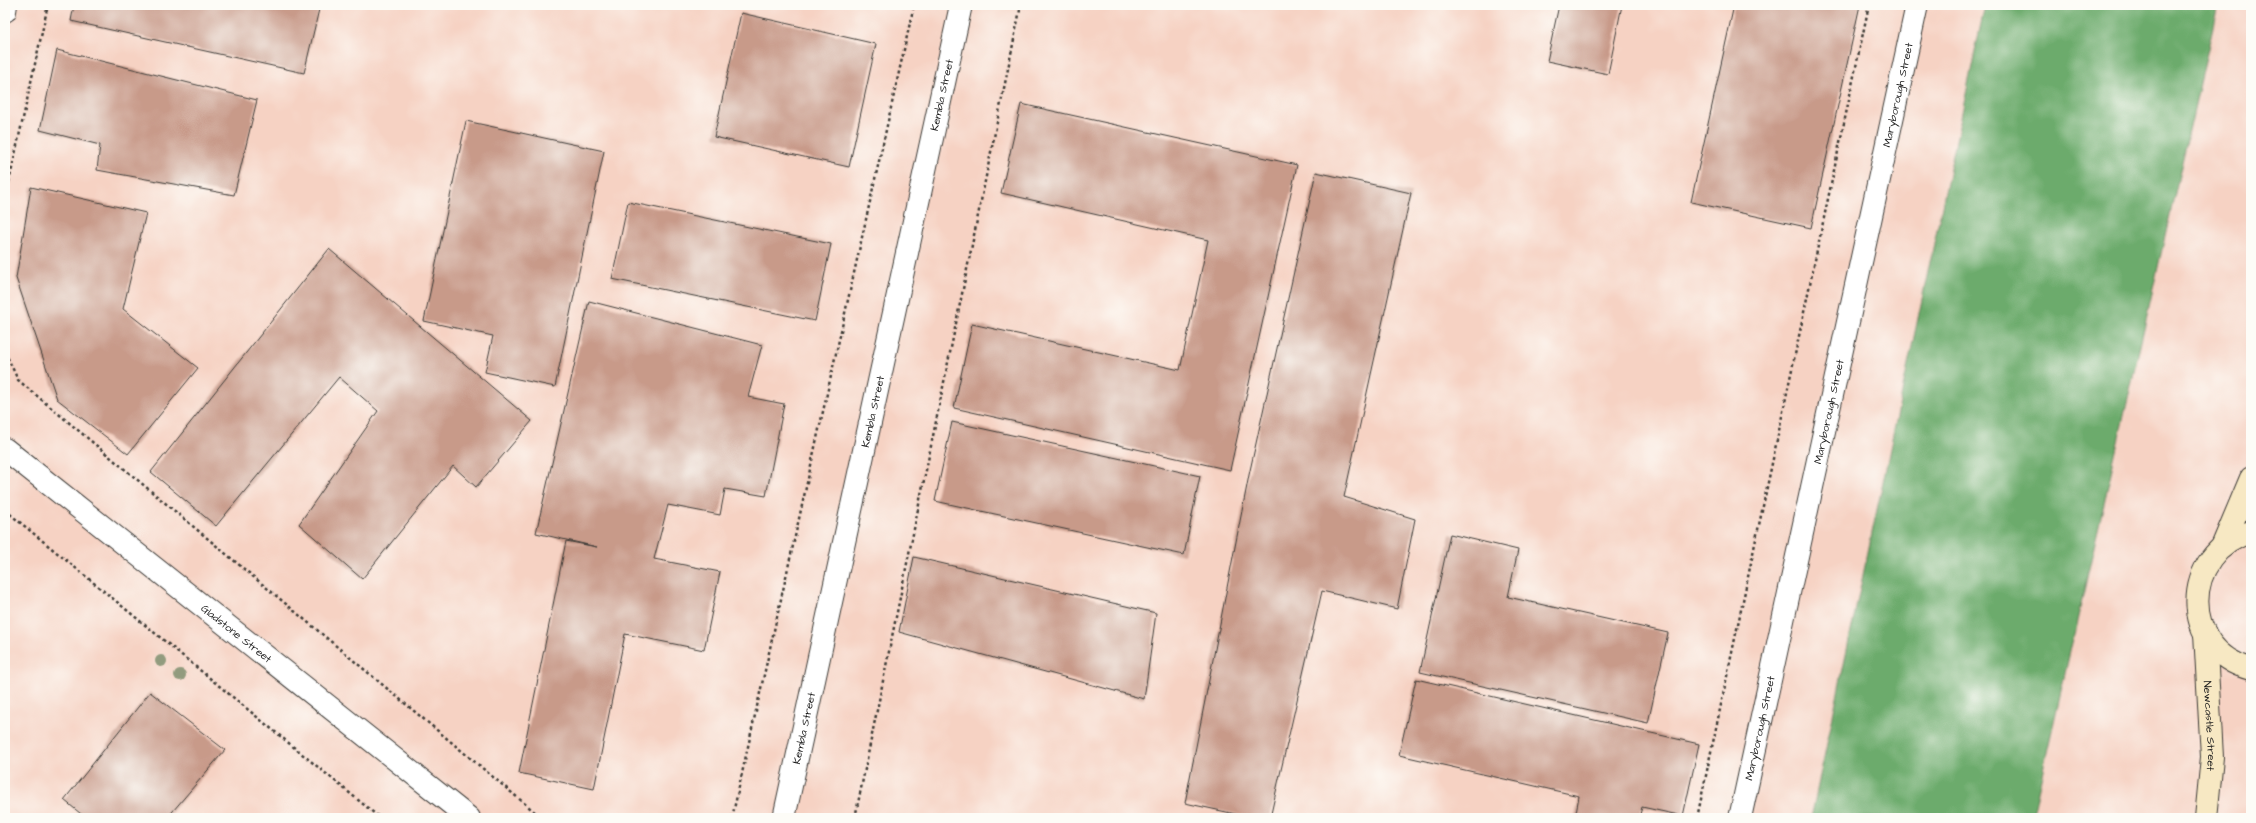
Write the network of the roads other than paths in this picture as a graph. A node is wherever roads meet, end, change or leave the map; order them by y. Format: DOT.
graph roads {
  1 [pos="6,5"];
  2 [pos="961,5"];
  3 [pos="1917,5"];
  4 [pos="5,11"];
  5 [pos="7,448"];
  6 [pos="2251,478"];
  7 [pos="2251,532"];
  8 [pos="2222,547"];
  9 [pos="2205,633"];
  10 [pos="2251,669"];
  11 [pos="468,818"];
  12 [pos="784,818"];
  13 [pos="1740,818"];
  14 [pos="2206,818"];
  1 -- 4 [label="street"];
  2 -- 12 [label="street, Kembla Street"];
  3 -- 13 [label="street, Maryborough Street"];
  5 -- 11 [label="street, Gladstone Street"];
  6 -- 8 [label="main road, Newcastle Street"];
  7 -- 8 [label="main road, Newcastle Street"];
  8 -- 9 [label="main road, Newcastle Street"];
  9 -- 10 [label="main road, Newcastle Street"];
  9 -- 14 [label="main road, Newcastle Street"];
}
